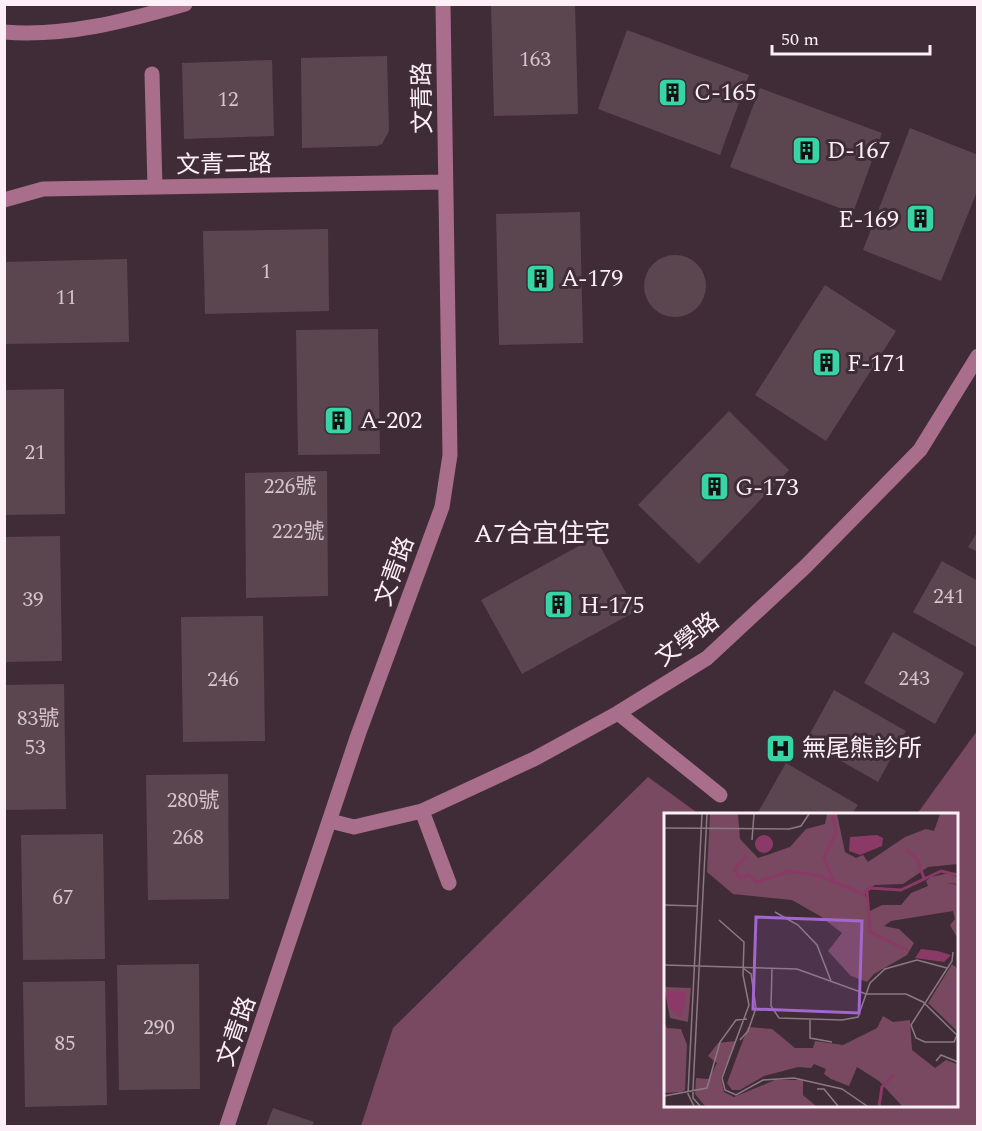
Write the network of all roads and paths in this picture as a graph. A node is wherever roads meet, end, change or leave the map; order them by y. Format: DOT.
graph roads {
  1 [pos="185,4"];
  2 [pos="443,4"];
  3 [pos="4,32"];
  4 [pos="152,74"];
  5 [pos="445,182"];
  6 [pos="155,188"];
  7 [pos="4,200"];
  8 [pos="978,356"];
  9 [pos="618,713"];
  10 [pos="720,795"];
  11 [pos="422,811"];
  12 [pos="330,820"];
  13 [pos="449,883"];
  14 [pos="227,1126"];
  1 -- 3 [label="street"];
  2 -- 5 [label="street, 文青路"];
  4 -- 6 [label="street"];
  5 -- 6 [label="street, 文青二路"];
  5 -- 12 [label="street, 文青路"];
  6 -- 7 [label="street, 文青二路"];
  8 -- 9 [label="street, 文學路"];
  9 -- 10 [label="street"];
  9 -- 11 [label="street, 文學路"];
  11 -- 12 [label="street, 文學路"];
  11 -- 13 [label="street"];
  12 -- 14 [label="street, 文青路"];
}
